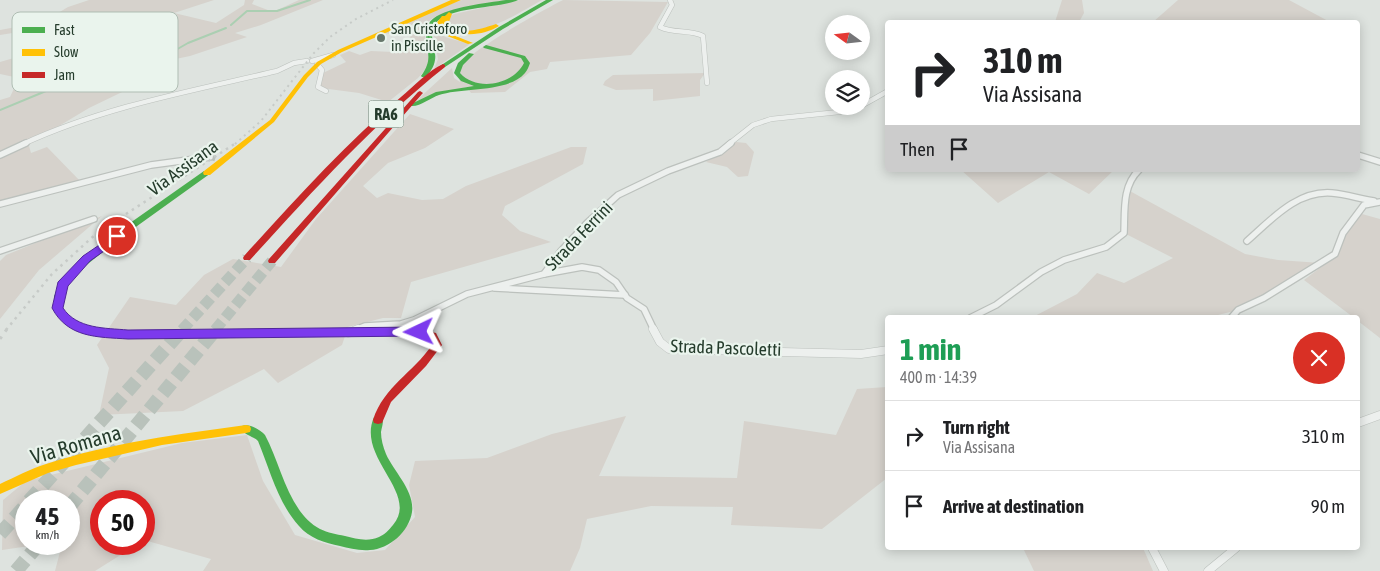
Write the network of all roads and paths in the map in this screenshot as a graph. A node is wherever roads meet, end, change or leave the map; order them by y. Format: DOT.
graph roads {
  1 [pos="515,0"];
  2 [pos="548,0"];
  3 [pos="556,0"];
  4 [pos="670,0"];
  5 [pos="455,1"];
  6 [pos="452,13"];
  7 [pos="509,27"];
  8 [pos="470,43"];
  9 [pos="486,47"];
  10 [pos="312,62"];
  11 [pos="707,83"];
  12 [pos="484,86"];
  13 [pos="326,91"];
  14 [pos="885,93"];
  15 [pos="870,101"];
  16 [pos="825,113"];
  17 [pos="368,128"];
  18 [pos="0,155"];
  19 [pos="1360,156"];
  20 [pos="216,159"];
  21 [pos="1380,162"];
  22 [pos="1136,172"];
  23 [pos="342,181"];
  24 [pos="1379,202"];
  25 [pos="0,204"];
  26 [pos="94,219"];
  27 [pos="1247,241"];
  28 [pos="0,251"];
  29 [pos="247,258"];
  30 [pos="272,261"];
  31 [pos="544,274"];
  32 [pos="489,288"];
  33 [pos="625,295"];
  34 [pos="976,315"];
  35 [pos="1234,315"];
  36 [pos="348,334"];
  37 [pos="885,350"];
  38 [pos="1380,415"];
  39 [pos="1360,422"];
  40 [pos="162,441"];
  41 [pos="0,489"];
  42 [pos="1153,550"];
  43 [pos="1234,550"];
  44 [pos="1164,571"];
  45 [pos="1208,571"];
  1 -- 6 [label="main road"];
  2 -- 6 [label="main road"];
  2 -- 17 [label="main road, RA6"];
  3 -- 7 [label="main road, RA6"];
  4 -- 11 [label="street"];
  5 -- 10 [label="main road, Via Assisana"];
  6 -- 8 [label="main road"];
  6 -- 17 [label="main road"];
  7 -- 12 [label="main road"];
  7 -- 23 [label="main road, RA6"];
  9 -- 12 [label="main road"];
  10 -- 13 [label="street"];
  10 -- 18 [label="street"];
  10 -- 20 [label="main road, Via Assisana"];
  12 -- 23 [label="main road"];
  14 -- 15 [label="street, Strada Ferrini"];
  16 -- 31 [label="street, Strada Ferrini"];
  17 -- 29 [label="main road, RA6"];
  19 -- 21 [label="street"];
  20 -- 25 [label="street"];
  20 -- 36 [label="main road, Via Assisana"];
  22 -- 34 [label="street"];
  23 -- 30 [label="main road, RA6"];
  24 -- 27 [label="street"];
  24 -- 35 [label="street"];
  26 -- 28 [label="street"];
  31 -- 32 [label="street, Strada Ferrini"];
  31 -- 33 [label="street, Strada Pascoletti"];
  32 -- 33 [label="street"];
  32 -- 36 [label="street, Strada Ferrini"];
  33 -- 37 [label="street, Strada Pascoletti"];
  36 -- 40 [label="main road, Via Assisana"];
  38 -- 39 [label="street"];
  40 -- 41 [label="main road, Via Romana"];
  42 -- 44 [label="street"];
  43 -- 45 [label="street"];
}
